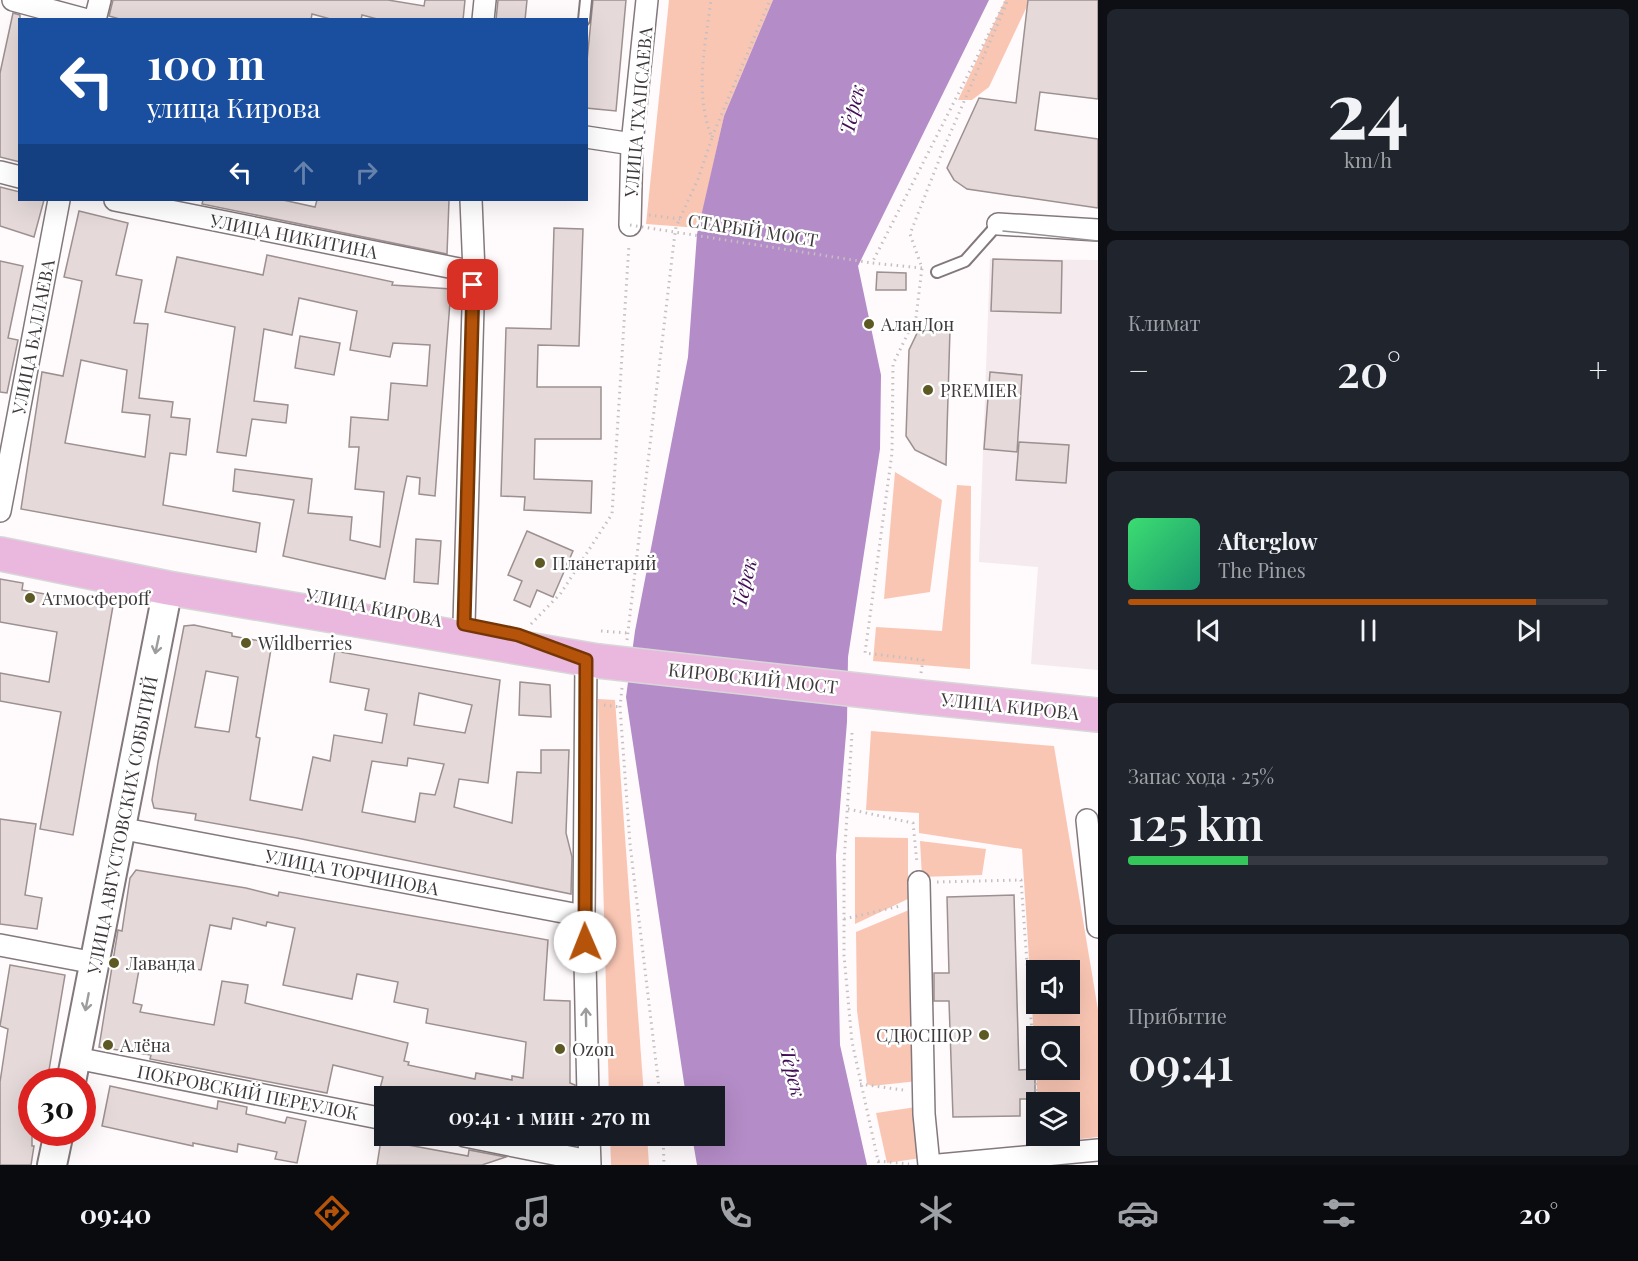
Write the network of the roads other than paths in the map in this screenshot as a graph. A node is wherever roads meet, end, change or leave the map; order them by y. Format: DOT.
graph roads {
  1 [pos="13,0"];
  2 [pos="100,0"];
  3 [pos="486,0"];
  4 [pos="586,0"];
  5 [pos="647,0"];
  6 [pos="80,18"];
  7 [pos="96,18"];
  8 [pos="483,18"];
  9 [pos="584,18"];
  10 [pos="588,137"];
  11 [pos="632,144"];
  12 [pos="0,172"];
  13 [pos="18,176"];
  14 [pos="59,201"];
  15 [pos="120,201"];
  16 [pos="471,201"];
  17 [pos="638,220"];
  18 [pos="998,224"];
  19 [pos="1098,230"];
  20 [pos="474,272"];
  21 [pos="937,272"];
  22 [pos="0,511"];
  23 [pos="0,534"];
  24 [pos="0,554"];
  25 [pos="169,578"];
  26 [pos="464,624"];
  27 [pos="595,650"];
  28 [pos="921,686"];
  29 [pos="1098,716"];
  30 [pos="1087,820"];
  31 [pos="119,828"];
  32 [pos="920,891"];
  33 [pos="584,916"];
  34 [pos="1098,927"];
  35 [pos="0,945"];
  36 [pos="95,963"];
  37 [pos="74,1068"];
  38 [pos="96,1073"];
  39 [pos="588,1086"];
  40 [pos="374,1117"];
  41 [pos="56,1146"];
  42 [pos="511,1146"];
  43 [pos="589,1146"];
  44 [pos="1098,1150"];
  45 [pos="589,1163"];
  46 [pos="52,1165"];
  47 [pos="929,1165"];
  48 [pos="939,1165"];
  1 -- 6 [label="street"];
  2 -- 7 [label="street"];
  3 -- 8 [label="street"];
  4 -- 9 [label="lane"];
  5 -- 11 [label="street, УЛИЦА ТХАПСАЕВА"];
  10 -- 11 [label="street"];
  11 -- 17 [label="street, УЛИЦА ТХАПСАЕВА"];
  12 -- 13 [label="street"];
  14 -- 22 [label="street, УЛИЦА БАЛЛАЕВА"];
  15 -- 20 [label="street, УЛИЦА НИКИТИНА"];
  16 -- 20 [label="street"];
  18 -- 19 [label="street"];
  18 -- 21 [label="lane"];
  20 -- 26 [label="street"];
  23 -- 25 [label="main road, УЛИЦА КИРОВА"];
  24 -- 25 [label="main road, УЛИЦА КИРОВА"];
  25 -- 26 [label="main road, УЛИЦА КИРОВА"];
  25 -- 27 [label="main road, УЛИЦА КИРОВА"];
  25 -- 31 [label="street, УЛИЦА АВГУСТОВСКИХ СОБЫТИЙ, one-way"];
  26 -- 27 [label="main road, УЛИЦА КИРОВА"];
  27 -- 28 [label="main road, КИРОВСКИЙ МОСТ, bridge"];
  27 -- 33 [label="street"];
  28 -- 29 [label="main road, УЛИЦА КИРОВА"];
  30 -- 34 [label="street"];
  31 -- 33 [label="street, УЛИЦА ТОРЧИНОВА"];
  31 -- 36 [label="street, УЛИЦА АВГУСТОВСКИХ СОБЫТИЙ"];
  32 -- 47 [label="street"];
  39 -- 33 [label="street, one-way"];
  35 -- 36 [label="street"];
  36 -- 37 [label="street, УЛИЦА АВГУСТОВСКИХ СОБЫТИЙ, one-way"];
  38 -- 40 [label="street, ПОКРОВСКИЙ ПЕРЕУЛОК"];
  41 -- 46 [label="street"];
  42 -- 45 [label="street"];
  43 -- 45 [label="street"];
  44 -- 48 [label="street"];
}
